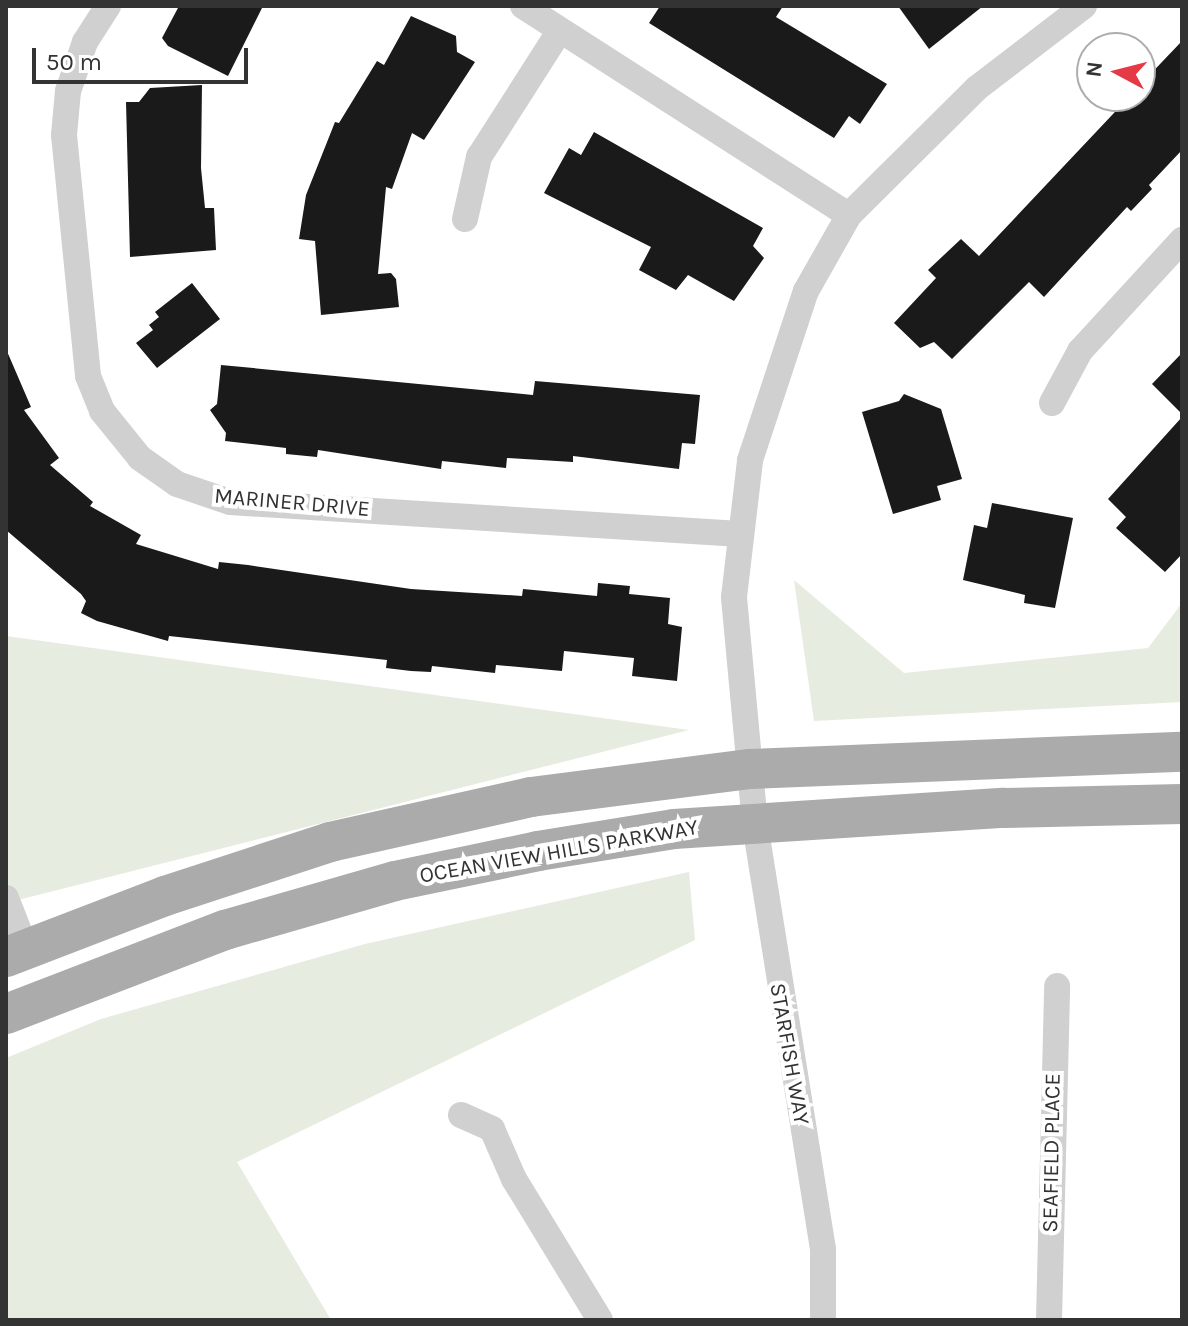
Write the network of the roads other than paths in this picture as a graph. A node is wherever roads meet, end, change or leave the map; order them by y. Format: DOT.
graph roads {
  1 [pos="108,6"];
  2 [pos="523,6"];
  3 [pos="1084,6"];
  4 [pos="559,32"];
  5 [pos="849,215"];
  6 [pos="465,219"];
  7 [pos="1182,240"];
  8 [pos="1052,403"];
  9 [pos="740,534"];
  10 [pos="1182,752"];
  11 [pos="752,794"];
  12 [pos="1182,804"];
  13 [pos="6,898"];
  14 [pos="16,953"];
  15 [pos="1057,986"];
  16 [pos="6,1014"];
  17 [pos="461,1115"];
  18 [pos="600,1320"];
  19 [pos="823,1320"];
  20 [pos="1049,1320"];
  1 -- 9 [label="street, MARINER DRIVE"];
  2 -- 4 [label="street"];
  3 -- 5 [label="street, STARFISH WAY"];
  4 -- 5 [label="street"];
  4 -- 6 [label="street"];
  5 -- 9 [label="street, STARFISH WAY"];
  7 -- 8 [label="street"];
  9 -- 11 [label="street, STARFISH WAY"];
  10 -- 11 [label="main road, OCEAN VIEW HILLS PARKWAY"];
  11 -- 12 [label="main road, OCEAN VIEW HILLS PARKWAY"];
  11 -- 14 [label="main road, OCEAN VIEW HILLS PARKWAY"];
  11 -- 16 [label="main road, OCEAN VIEW HILLS PARKWAY"];
  11 -- 19 [label="street, STARFISH WAY"];
  13 -- 14 [label="street"];
  15 -- 20 [label="street, SEAFIELD PLACE"];
  17 -- 18 [label="street"];
}
